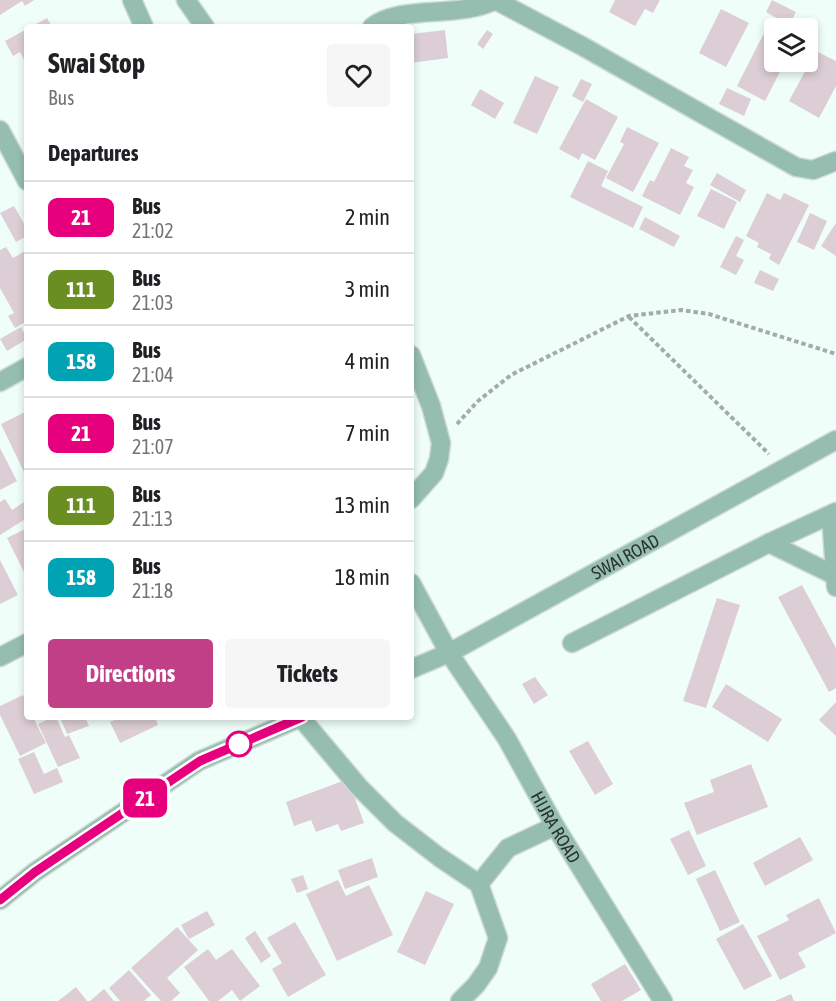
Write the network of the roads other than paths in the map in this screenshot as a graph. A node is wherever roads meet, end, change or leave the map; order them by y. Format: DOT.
graph roads {
  1 [pos="132,0"];
  2 [pos="186,0"];
  3 [pos="495,0"];
  4 [pos="143,24"];
  5 [pos="203,24"];
  6 [pos="376,24"];
  7 [pos="0,130"];
  8 [pos="836,161"];
  9 [pos="24,175"];
  10 [pos="414,363"];
  11 [pos="24,369"];
  12 [pos="0,382"];
  13 [pos="836,440"];
  14 [pos="414,496"];
  15 [pos="833,513"];
  16 [pos="769,543"];
  17 [pos="835,581"];
  18 [pos="414,589"];
  19 [pos="572,643"];
  20 [pos="24,645"];
  21 [pos="449,653"];
  22 [pos="0,657"];
  23 [pos="414,668"];
  24 [pos="294,720"];
  25 [pos="303,720"];
  26 [pos="555,826"];
  27 [pos="479,884"];
  28 [pos="0,900"];
  29 [pos="460,1001"];
  30 [pos="663,1001"];
  1 -- 4 [label="street"];
  2 -- 5 [label="street"];
  3 -- 6 [label="street"];
  3 -- 8 [label="street"];
  7 -- 9 [label="street"];
  10 -- 14 [label="street"];
  11 -- 12 [label="street"];
  13 -- 21 [label="street, SWAI ROAD"];
  15 -- 16 [label="street"];
  15 -- 17 [label="street"];
  16 -- 17 [label="street"];
  16 -- 19 [label="street"];
  18 -- 21 [label="street, HIJRA ROAD"];
  20 -- 22 [label="street"];
  21 -- 23 [label="street, SWAI ROAD"];
  21 -- 26 [label="street, HIJRA ROAD"];
  24 -- 28 [label="street"];
  25 -- 27 [label="street"];
  26 -- 27 [label="street"];
  26 -- 30 [label="street, HIJRA ROAD"];
  27 -- 29 [label="street"];
}
